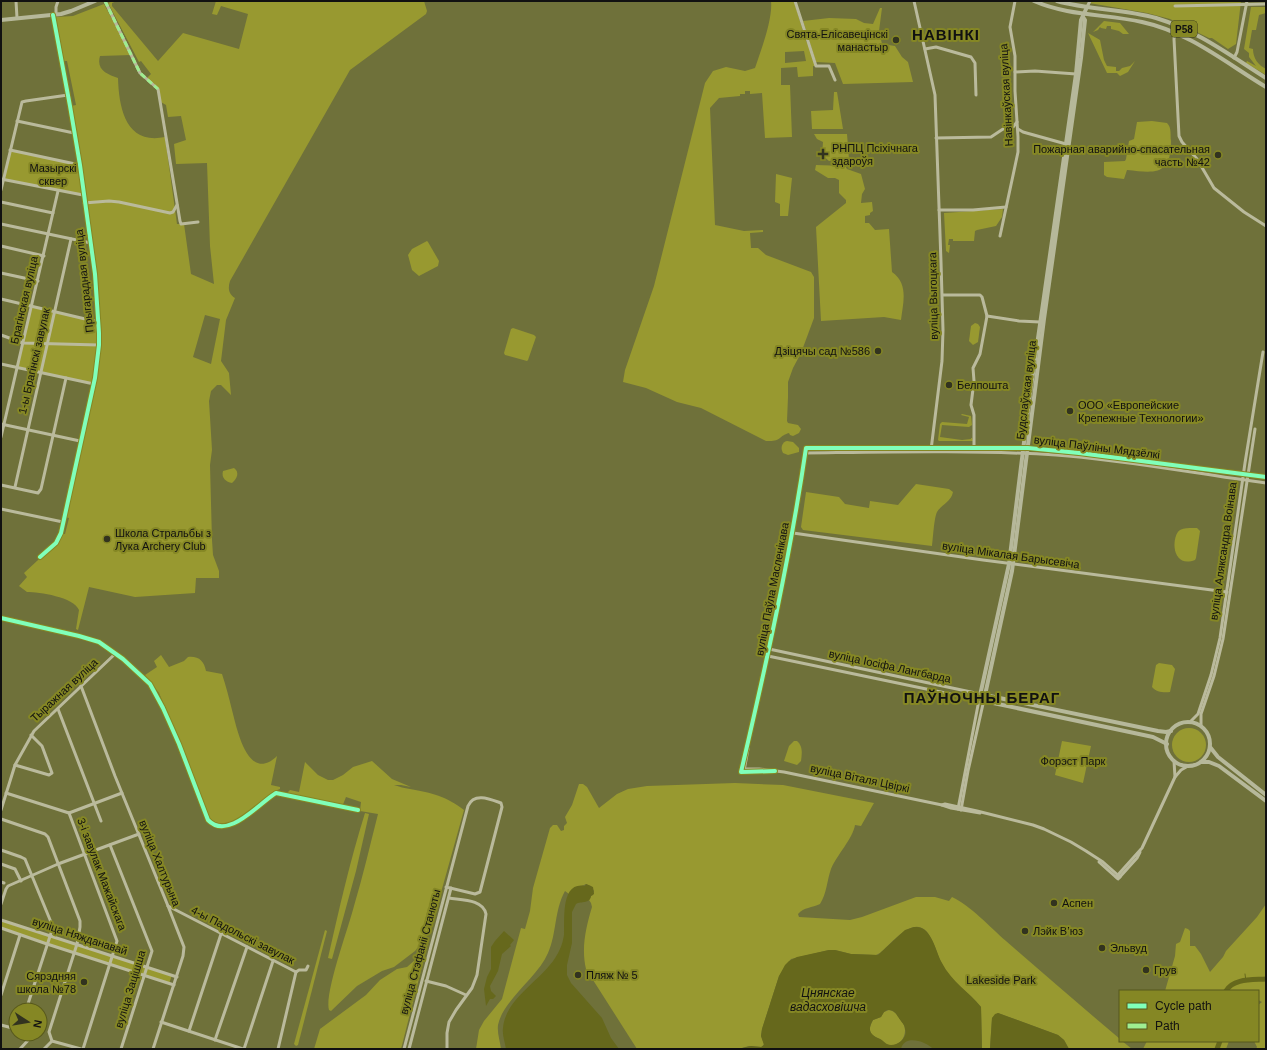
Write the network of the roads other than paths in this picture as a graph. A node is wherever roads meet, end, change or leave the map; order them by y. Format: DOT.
graph roads {
  1 [pos="16,1"];
  2 [pos="58,1"];
  3 [pos="95,1"];
  4 [pos="105,1"];
  5 [pos="795,1"];
  6 [pos="914,1"];
  7 [pos="1016,1"];
  8 [pos="1034,1"];
  9 [pos="1057,1"];
  10 [pos="1090,1"];
  11 [pos="1246,3"];
  12 [pos="1266,4"];
  13 [pos="1175,6"];
  14 [pos="1087,7"];
  15 [pos="1128,13"];
  16 [pos="54,15"];
  17 [pos="1084,16"];
  18 [pos="18,18"];
  19 [pos="1,20"];
  20 [pos="1127,20"];
  21 [pos="1175,33"];
  22 [pos="925,50"];
  23 [pos="1234,58"];
  24 [pos="1231,65"];
  25 [pos="1015,72"];
  26 [pos="1076,74"];
  27 [pos="1266,78"];
  28 [pos="835,80"];
  29 [pos="1266,87"];
  30 [pos="68,95"];
  31 [pos="976,95"];
  32 [pos="17,121"];
  33 [pos="1017,122"];
  34 [pos="1013,127"];
  35 [pos="1018,130"];
  36 [pos="1023,132"];
  37 [pos="74,133"];
  38 [pos="1018,137"];
  39 [pos="936,138"];
  40 [pos="1066,144"];
  41 [pos="10,150"];
  42 [pos="80,165"];
  43 [pos="2,179"];
  44 [pos="1,190"];
  45 [pos="58,191"];
  46 [pos="83,195"];
  47 [pos="1,202"];
  48 [pos="84,203"];
  49 [pos="178,204"];
  50 [pos="1006,207"];
  51 [pos="939,210"];
  52 [pos="53,213"];
  53 [pos="198,222"];
  54 [pos="1,224"];
  55 [pos="1266,226"];
  56 [pos="49,234"];
  57 [pos="1000,236"];
  58 [pos="71,239"];
  59 [pos="91,243"];
  60 [pos="1,246"];
  61 [pos="44,256"];
  62 [pos="1,273"];
  63 [pos="38,281"];
  64 [pos="943,295"];
  65 [pos="1,299"];
  66 [pos="31,306"];
  67 [pos="55,312"];
  68 [pos="987,316"];
  69 [pos="98,322"];
  70 [pos="1040,322"];
  71 [pos="1,336"];
  72 [pos="23,343"];
  73 [pos="47,344"];
  74 [pos="99,345"];
  75 [pos="1263,352"];
  76 [pos="1,364"];
  77 [pos="17,367"];
  78 [pos="41,372"];
  79 [pos="66,378"];
  80 [pos="94,384"];
  81 [pos="2,424"];
  82 [pos="28,429"];
  83 [pos="1255,429"];
  84 [pos="54,435"];
  85 [pos="1,437"];
  86 [pos="80,441"];
  87 [pos="806,448"];
  88 [pos="974,448"];
  89 [pos="1026,448"];
  90 [pos="931,450"];
  91 [pos="805,453"];
  92 [pos="1025,454"];
  93 [pos="1243,474"];
  94 [pos="1248,475"];
  95 [pos="1266,477"];
  96 [pos="1242,479"];
  97 [pos="1248,480"];
  98 [pos="1266,483"];
  99 [pos="1,484"];
  100 [pos="15,487"];
  101 [pos="1,509"];
  102 [pos="63,522"];
  103 [pos="793,533"];
  104 [pos="40,557"];
  105 [pos="1011,564"];
  106 [pos="1230,578"];
  107 [pos="1227,592"];
  108 [pos="1,618"];
  109 [pos="769,649"];
  110 [pos="116,653"];
  111 [pos="768,656"];
  112 [pos="81,686"];
  113 [pos="983,695"];
  114 [pos="981,701"];
  115 [pos="58,709"];
  116 [pos="1190,722"];
  117 [pos="1201,726"];
  118 [pos="1171,731"];
  119 [pos="31,735"];
  120 [pos="1167,744"];
  121 [pos="1210,747"];
  122 [pos="1174,761"];
  123 [pos="1200,762"];
  124 [pos="16,765"];
  125 [pos="1188,766"];
  126 [pos="742,771"];
  127 [pos="1175,777"];
  128 [pos="6,793"];
  129 [pos="122,793"];
  130 [pos="1266,795"];
  131 [pos="1266,801"];
  132 [pos="95,802"];
  133 [pos="960,809"];
  134 [pos="1,810"];
  135 [pos="358,810"];
  136 [pos="69,813"];
  137 [pos="1,819"];
  138 [pos="101,820"];
  139 [pos="139,834"];
  140 [pos="110,845"];
  141 [pos="1,850"];
  142 [pos="84,855"];
  143 [pos="1,864"];
  144 [pos="58,864"];
  145 [pos="33,876"];
  146 [pos="21,881"];
  147 [pos="446,887"];
  148 [pos="451,888"];
  149 [pos="449,898"];
  150 [pos="1,904"];
  151 [pos="168,906"];
  152 [pos="1,920"];
  153 [pos="1,928"];
  154 [pos="221,934"];
  155 [pos="20,935"];
  156 [pos="50,936"];
  157 [pos="47,944"];
  158 [pos="77,944"];
  159 [pos="247,947"];
  160 [pos="74,953"];
  161 [pos="113,956"];
  162 [pos="273,961"];
  163 [pos="110,964"];
  164 [pos="308,966"];
  165 [pos="148,967"];
  166 [pos="296,972"];
  167 [pos="145,976"];
  168 [pos="177,976"];
  169 [pos="426,981"];
  170 [pos="174,985"];
  171 [pos="1,994"];
  172 [pos="466,995"];
  173 [pos="29,1002"];
  174 [pos="162,1022"];
  175 [pos="189,1031"];
  176 [pos="215,1040"];
  177 [pos="52,1041"];
  178 [pos="44,1049"];
  179 [pos="82,1049"];
  180 [pos="121,1049"];
  181 [pos="153,1049"];
  182 [pos="244,1049"];
  183 [pos="278,1049"];
  184 [pos="404,1049"];
  185 [pos="409,1049"];
  186 [pos="446,1049"];
  1 -- 18 [label="street"];
  2 -- 16 [label="street, Прыгарадная вуліца"];
  3 -- 16 [label="main road"];
  4 -- 49 [label="street"];
  5 -- 28 [label="street"];
  6 -- 22 [label="street, вуліца Выгоцкага"];
  7 -- 25 [label="street, Навінкаўская вуліца"];
  8 -- 17 [label="main road, Р58"];
  9 -- 14 [label="main road, Р58"];
  10 -- 14 [label="street"];
  11 -- 12 [label="street"];
  11 -- 13 [label="street"];
  11 -- 23 [label="street"];
  14 -- 15 [label="main road, Р58"];
  14 -- 17 [label="main road"];
  15 -- 20 [label="main road"];
  15 -- 23 [label="main road, Р58"];
  16 -- 18 [label="main road"];
  16 -- 30 [label="street, Прыгарадная вуліца"];
  17 -- 20 [label="main road, Р58"];
  17 -- 26 [label="main road, Будслаўская вуліца"];
  17 -- 89 [label="main road, Будслаўская вуліца"];
  18 -- 19 [label="main road"];
  20 -- 21 [label="main road, Р58"];
  21 -- 24 [label="main road, Р58"];
  21 -- 55 [label="street"];
  22 -- 31 [label="street"];
  22 -- 39 [label="street, вуліца Выгоцкага"];
  23 -- 24 [label="main road"];
  23 -- 27 [label="main road, Р58"];
  24 -- 29 [label="main road, Р58"];
  25 -- 26 [label="street"];
  25 -- 33 [label="street, Навінкаўская вуліца"];
  26 -- 40 [label="main road, Будслаўская вуліца"];
  30 -- 32 [label="street"];
  30 -- 37 [label="street, Прыгарадная вуліца"];
  32 -- 37 [label="street"];
  32 -- 41 [label="street"];
  33 -- 34 [label="street"];
  33 -- 35 [label="street, Навінкаўская вуліца"];
  34 -- 35 [label="street"];
  34 -- 39 [label="street"];
  35 -- 36 [label="street"];
  35 -- 38 [label="street, Навінкаўская вуліца"];
  36 -- 38 [label="street"];
  36 -- 40 [label="street"];
  37 -- 42 [label="street, Прыгарадная вуліца"];
  38 -- 50 [label="street, Навінкаўская вуліца"];
  39 -- 51 [label="street, вуліца Выгоцкага"];
  40 -- 70 [label="main road, Будслаўская вуліца"];
  41 -- 42 [label="street"];
  41 -- 43 [label="street"];
  42 -- 46 [label="street, Прыгарадная вуліца"];
  43 -- 44 [label="street"];
  43 -- 45 [label="street"];
  45 -- 46 [label="street"];
  45 -- 52 [label="street, Брагінская вуліца"];
  46 -- 48 [label="street, Прыгарадная вуліца"];
  47 -- 52 [label="street"];
  48 -- 49 [label="street"];
  48 -- 59 [label="street, Прыгарадная вуліца"];
  49 -- 53 [label="street"];
  50 -- 51 [label="street"];
  50 -- 57 [label="street, Навінкаўская вуліца"];
  51 -- 64 [label="street, вуліца Выгоцкага"];
  52 -- 56 [label="street, Брагінская вуліца"];
  54 -- 56 [label="street"];
  56 -- 58 [label="street"];
  56 -- 61 [label="street, Брагінская вуліца"];
  58 -- 59 [label="street"];
  58 -- 67 [label="street, 1-ы Брагінскі завулак"];
  59 -- 69 [label="street, Прыгарадная вуліца"];
  60 -- 61 [label="street"];
  61 -- 63 [label="street, Брагінская вуліца"];
  62 -- 63 [label="street"];
  63 -- 66 [label="street, Брагінская вуліца"];
  64 -- 68 [label="street"];
  64 -- 90 [label="street, вуліца Выгоцкага"];
  65 -- 66 [label="street"];
  66 -- 67 [label="street"];
  66 -- 72 [label="street, Брагінская вуліца"];
  67 -- 69 [label="street"];
  67 -- 73 [label="street, 1-ы Брагінскі завулак"];
  68 -- 70 [label="street"];
  68 -- 88 [label="street"];
  69 -- 74 [label="street, Прыгарадная вуліца"];
  70 -- 89 [label="main road, Будслаўская вуліца"];
  71 -- 72 [label="street"];
  72 -- 73 [label="street"];
  72 -- 77 [label="street, Брагінская вуліца"];
  73 -- 74 [label="street"];
  73 -- 78 [label="street, 1-ы Брагінскі завулак"];
  74 -- 80 [label="street, Прыгарадная вуліца"];
  75 -- 93 [label="street, вуліца Аляксандра Воінава"];
  76 -- 77 [label="street"];
  77 -- 78 [label="street"];
  77 -- 81 [label="street, Брагінская вуліца"];
  78 -- 79 [label="street"];
  78 -- 82 [label="street, 1-ы Брагінскі завулак"];
  79 -- 80 [label="street"];
  79 -- 84 [label="street"];
  80 -- 86 [label="street, Прыгарадная вуліца"];
  81 -- 82 [label="street"];
  81 -- 85 [label="street, Брагінская вуліца"];
  82 -- 84 [label="street"];
  82 -- 100 [label="street, 1-ы Брагінскі завулак"];
  83 -- 94 [label="street, вуліца Аляксандра Воінава"];
  84 -- 86 [label="street"];
  84 -- 100 [label="street"];
  86 -- 102 [label="street, Прыгарадная вуліца"];
  87 -- 90 [label="street, вуліца Паўліны Мядзёлкі"];
  87 -- 91 [label="street, вуліца Паўла Масленікава"];
  88 -- 89 [label="street, вуліца Паўліны Мядзёлкі"];
  88 -- 90 [label="street, вуліца Паўліны Мядзёлкі"];
  89 -- 92 [label="main road, Будслаўская вуліца"];
  89 -- 93 [label="street, вуліца Паўліны Мядзёлкі"];
  90 -- 91 [label="street, вуліца Паўліны Мядзёлкі"];
  90 -- 92 [label="street, вуліца Паўліны Мядзёлкі"];
  91 -- 103 [label="street, вуліца Паўла Масленікава"];
  92 -- 96 [label="street, вуліца Паўліны Мядзёлкі"];
  92 -- 105 [label="main road, Будслаўская вуліца"];
  93 -- 94 [label="street, вуліца Паўліны Мядзёлкі"];
  93 -- 96 [label="street, вуліца Аляксандра Воінава"];
  94 -- 95 [label="street, вуліца Паўліны Мядзёлкі"];
  94 -- 97 [label="street, вуліца Аляксандра Воінава"];
  96 -- 97 [label="street, вуліца Паўліны Мядзёлкі"];
  96 -- 106 [label="street, вуліца Аляксандра Воінава"];
  97 -- 98 [label="street, вуліца Паўліны Мядзёлкі"];
  97 -- 106 [label="street, вуліца Аляксандра Воінава"];
  99 -- 100 [label="street"];
  101 -- 102 [label="street"];
  102 -- 104 [label="street, Прыгарадная вуліца"];
  103 -- 105 [label="street, вуліца Мікалая Барысевіча"];
  103 -- 109 [label="street, вуліца Паўла Масленікава"];
  105 -- 107 [label="street, вуліца Мікалая Барысевіча"];
  105 -- 113 [label="main road, Будслаўская вуліца"];
  106 -- 107 [label="street, вуліца Аляксандра Воінава"];
  106 -- 117 [label="street, вуліца Аляксандра Воінава"];
  107 -- 116 [label="street, вуліца Аляксандра Воінава"];
  108 -- 110 [label="street"];
  109 -- 111 [label="street, вуліца Паўла Масленікава"];
  109 -- 113 [label="street, вуліца Іосіфа Лангбарда"];
  110 -- 112 [label="street, Тыражная вуліца"];
  110 -- 135 [label="street"];
  111 -- 114 [label="street, вуліца Іосіфа Лангбарда"];
  111 -- 126 [label="street, вуліца Паўла Масленікава"];
  112 -- 115 [label="street, Тыражная вуліца"];
  112 -- 129 [label="street, вуліца Халтурына"];
  113 -- 114 [label="main road, Будслаўская вуліца"];
  113 -- 118 [label="main road, вуліца Іосіфа Лангбарда"];
  114 -- 120 [label="main road, вуліца Іосіфа Лангбарда"];
  114 -- 133 [label="street, Будслаўская вуліца"];
  115 -- 119 [label="street, Тыражная вуліца"];
  115 -- 132 [label="street"];
  116 -- 117 [label="main road"];
  116 -- 118 [label="main road"];
  117 -- 121 [label="main road"];
  118 -- 120 [label="main road"];
  119 -- 124 [label="street, Тыражная вуліца"];
  119 -- 124 [label="street"];
  120 -- 122 [label="main road"];
  121 -- 123 [label="main road"];
  121 -- 130 [label="main road"];
  122 -- 125 [label="main road"];
  122 -- 127 [label="street"];
  123 -- 125 [label="main road"];
  123 -- 131 [label="main road"];
  124 -- 128 [label="street, Тыражная вуліца"];
  125 -- 127 [label="street"];
  126 -- 133 [label="street, вуліца Віталя Цвіркі"];
  127 -- 133 [label="street, вуліца Віталя Цвіркі"];
  128 -- 134 [label="street, Тыражная вуліца"];
  128 -- 136 [label="street, 3-і завулак Мажайскага"];
  129 -- 132 [label="street"];
  129 -- 139 [label="street, вуліца Халтурына"];
  132 -- 136 [label="street"];
  132 -- 138 [label="street"];
  136 -- 142 [label="street, 3-і завулак Мажайскага"];
  137 -- 144 [label="street"];
  139 -- 140 [label="street"];
  139 -- 151 [label="street, вуліца Халтурына"];
  140 -- 142 [label="street"];
  140 -- 165 [label="street, вуліца Зацішша"];
  141 -- 145 [label="street"];
  142 -- 144 [label="street"];
  142 -- 161 [label="street, 3-і завулак Мажайскага"];
  143 -- 146 [label="street"];
  144 -- 145 [label="street"];
  144 -- 158 [label="street"];
  145 -- 146 [label="street"];
  145 -- 156 [label="street"];
  146 -- 150 [label="street"];
  147 -- 148 [label="street, вуліца Стэфаніі Станюты"];
  147 -- 148 [label="street, вуліца Стэфаніі Станюты"];
  147 -- 184 [label="street, вуліца Стэфаніі Станюты"];
  148 -- 149 [label="street"];
  149 -- 169 [label="street"];
  149 -- 172 [label="street"];
  151 -- 154 [label="street, 4-ы Падольскі завулак"];
  151 -- 168 [label="street, вуліца Халтурына"];
  152 -- 156 [label="street, вуліца Няжданавай"];
  153 -- 155 [label="street, вуліца Няжданавай"];
  154 -- 159 [label="street, 4-ы Падольскі завулак"];
  154 -- 175 [label="street"];
  155 -- 157 [label="street, вуліца Няжданавай"];
  155 -- 171 [label="street"];
  156 -- 157 [label="street"];
  156 -- 158 [label="street, вуліца Няжданавай"];
  157 -- 160 [label="street, вуліца Няжданавай"];
  157 -- 173 [label="street"];
  158 -- 160 [label="street"];
  158 -- 161 [label="street, вуліца Няжданавай"];
  159 -- 162 [label="street, 4-ы Падольскі завулак"];
  159 -- 176 [label="street"];
  160 -- 163 [label="street, вуліца Няжданавай"];
  160 -- 177 [label="street"];
  161 -- 163 [label="street, 3-і завулак Мажайскага"];
  161 -- 165 [label="street, вуліца Няжданавай"];
  162 -- 166 [label="street, 4-ы Падольскі завулак"];
  162 -- 182 [label="street"];
  163 -- 167 [label="street, вуліца Няжданавай"];
  163 -- 179 [label="street, 3-і завулак Мажайскага"];
  164 -- 166 [label="street, 4-ы Падольскі завулак"];
  165 -- 167 [label="street, вуліца Зацішша"];
  165 -- 168 [label="street, вуліца Няжданавай"];
  166 -- 183 [label="street"];
  167 -- 170 [label="street, вуліца Няжданавай"];
  167 -- 180 [label="street, вуліца Зацішша"];
  168 -- 170 [label="street, вуліца Халтурына"];
  169 -- 172 [label="street"];
  169 -- 185 [label="street"];
  170 -- 174 [label="street, вуліца Халтурына"];
  172 -- 186 [label="street"];
  174 -- 175 [label="street"];
  174 -- 181 [label="street, вуліца Халтурына"];
  175 -- 176 [label="street"];
  176 -- 182 [label="street"];
  177 -- 178 [label="street"];
  177 -- 179 [label="street"];
}
